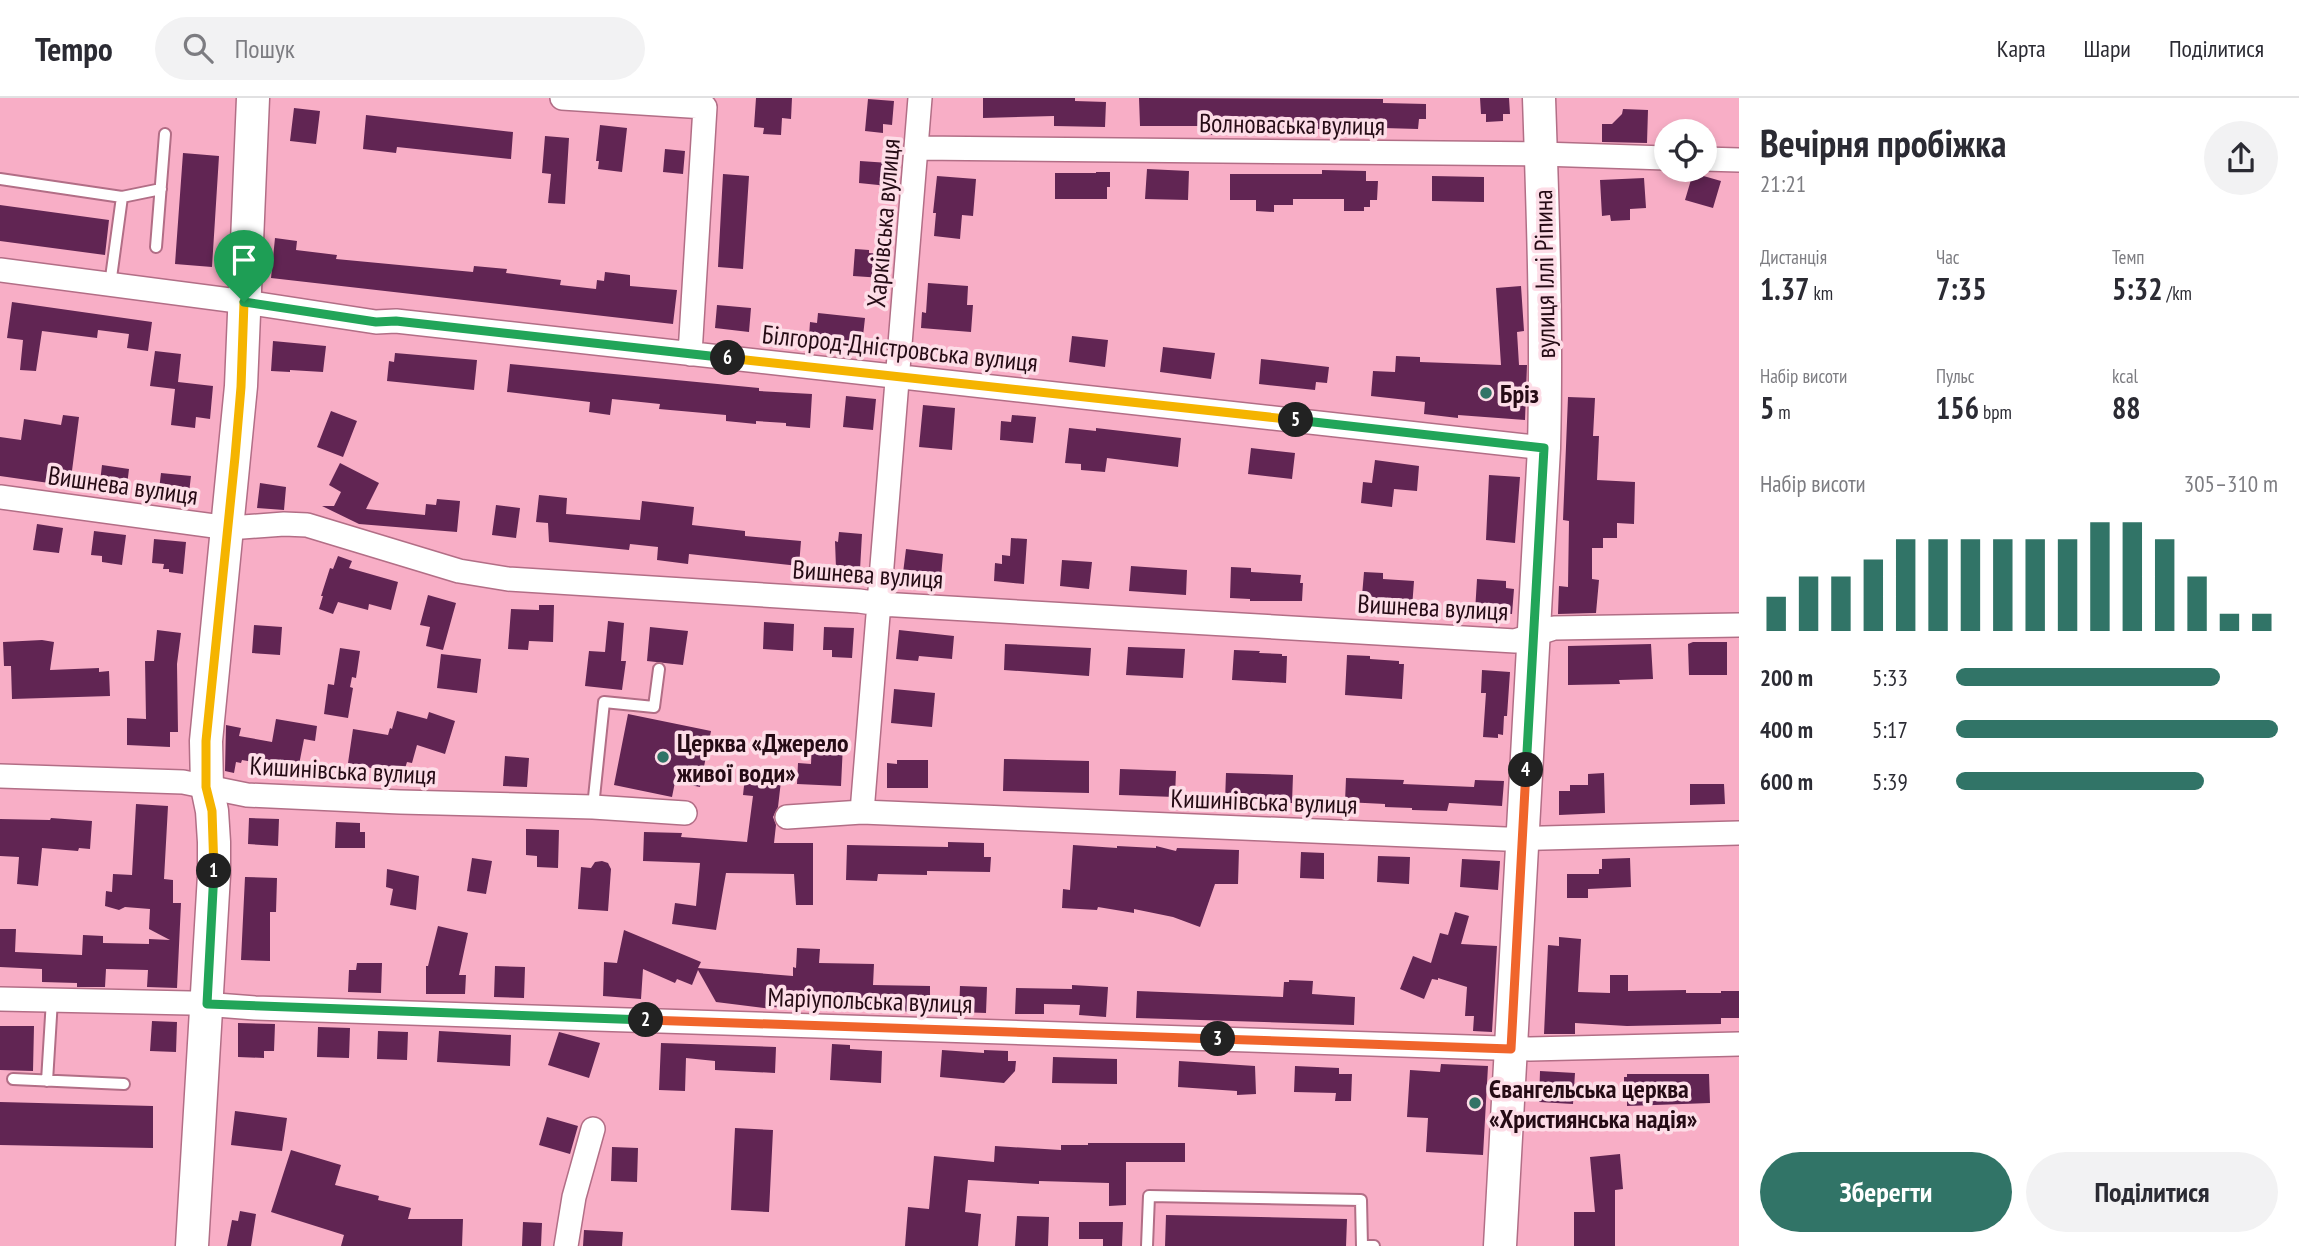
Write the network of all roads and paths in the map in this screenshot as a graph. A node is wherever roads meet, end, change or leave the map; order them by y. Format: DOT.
graph roads {
  1 [pos="253,98"];
  2 [pos="562,98"];
  3 [pos="920,98"];
  4 [pos="1539,98"];
  5 [pos="705,102"];
  6 [pos="165,134"];
  7 [pos="918,148"];
  8 [pos="1541,154"];
  9 [pos="1654,158"];
  10 [pos="1717,159"];
  11 [pos="1739,160"];
  12 [pos="0,179"];
  13 [pos="160,189"];
  14 [pos="122,197"];
  15 [pos="156,247"];
  16 [pos="0,270"];
  17 [pos="110,285"];
  18 [pos="244,302"];
  19 [pos="690,354"];
  20 [pos="898,375"];
  21 [pos="1544,448"];
  22 [pos="0,498"];
  23 [pos="229,527"];
  24 [pos="880,604"];
  25 [pos="1739,625"];
  26 [pos="1534,635"];
  27 [pos="659,668"];
  28 [pos="0,776"];
  29 [pos="206,787"];
  30 [pos="593,807"];
  31 [pos="862,812"];
  32 [pos="685,813"];
  33 [pos="787,817"];
  34 [pos="1739,833"];
  35 [pos="1522,839"];
  36 [pos="0,999"];
  37 [pos="52,1000"];
  38 [pos="207,1004"];
  39 [pos="1739,1044"];
  40 [pos="1511,1049"];
  41 [pos="13,1079"];
  42 [pos="47,1081"];
  43 [pos="124,1084"];
  44 [pos="593,1129"];
  45 [pos="192,1246"];
  46 [pos="566,1246"];
  47 [pos="1147,1246"];
  48 [pos="1374,1246"];
  49 [pos="1500,1246"];
  1 -- 18 [label="street"];
  2 -- 5 [label="street"];
  3 -- 7 [label="street, Харківська вулиця"];
  4 -- 8 [label="street, вулиця Іллі Ріпина"];
  5 -- 19 [label="street"];
  6 -- 13 [label="lane"];
  7 -- 8 [label="street, Волноваська вулиця"];
  7 -- 20 [label="street, Харківська вулиця"];
  8 -- 9 [label="street, Волноваська вулиця"];
  8 -- 21 [label="street, вулиця Іллі Ріпина"];
  10 -- 11 [label="street"];
  12 -- 14 [label="lane"];
  13 -- 14 [label="lane"];
  13 -- 15 [label="lane"];
  14 -- 17 [label="lane"];
  16 -- 17 [label="street, Білгород-Дністровська вулиця"];
  17 -- 18 [label="street, Білгород-Дністровська вулиця"];
  18 -- 19 [label="street, Білгород-Дністровська вулиця"];
  18 -- 23 [label="street"];
  19 -- 20 [label="street, Білгород-Дністровська вулиця"];
  20 -- 21 [label="street, Білгород-Дністровська вулиця"];
  20 -- 24 [label="street, Харківська вулиця"];
  21 -- 26 [label="street, вулиця Іллі Ріпина"];
  22 -- 23 [label="street, Вишнева вулиця"];
  23 -- 24 [label="street, Вишнева вулиця"];
  23 -- 29 [label="street"];
  24 -- 26 [label="street, Вишнева вулиця"];
  24 -- 31 [label="street, Харківська вулиця"];
  25 -- 26 [label="street, Вишнева вулиця"];
  26 -- 35 [label="street, вулиця Іллі Ріпина"];
  27 -- 30 [label="lane"];
  28 -- 29 [label="street, Кишинівська вулиця"];
  29 -- 30 [label="street, Кишинівська вулиця"];
  29 -- 38 [label="street"];
  30 -- 32 [label="street, Кишинівська вулиця"];
  31 -- 33 [label="street, Кишинівська вулиця"];
  31 -- 35 [label="street, Кишинівська вулиця"];
  34 -- 35 [label="street, Кишинівська вулиця"];
  35 -- 40 [label="street, вулиця Іллі Ріпина"];
  36 -- 37 [label="street, Маріупольська вулиця"];
  37 -- 38 [label="street, Маріупольська вулиця"];
  37 -- 42 [label="lane"];
  38 -- 40 [label="street, Маріупольська вулиця"];
  38 -- 45 [label="street"];
  39 -- 40 [label="street, Маріупольська вулиця"];
  40 -- 49 [label="street, вулиця Іллі Ріпина"];
  41 -- 42 [label="lane"];
  42 -- 43 [label="lane"];
  44 -- 46 [label="street"];
  47 -- 48 [label="lane"];
}
